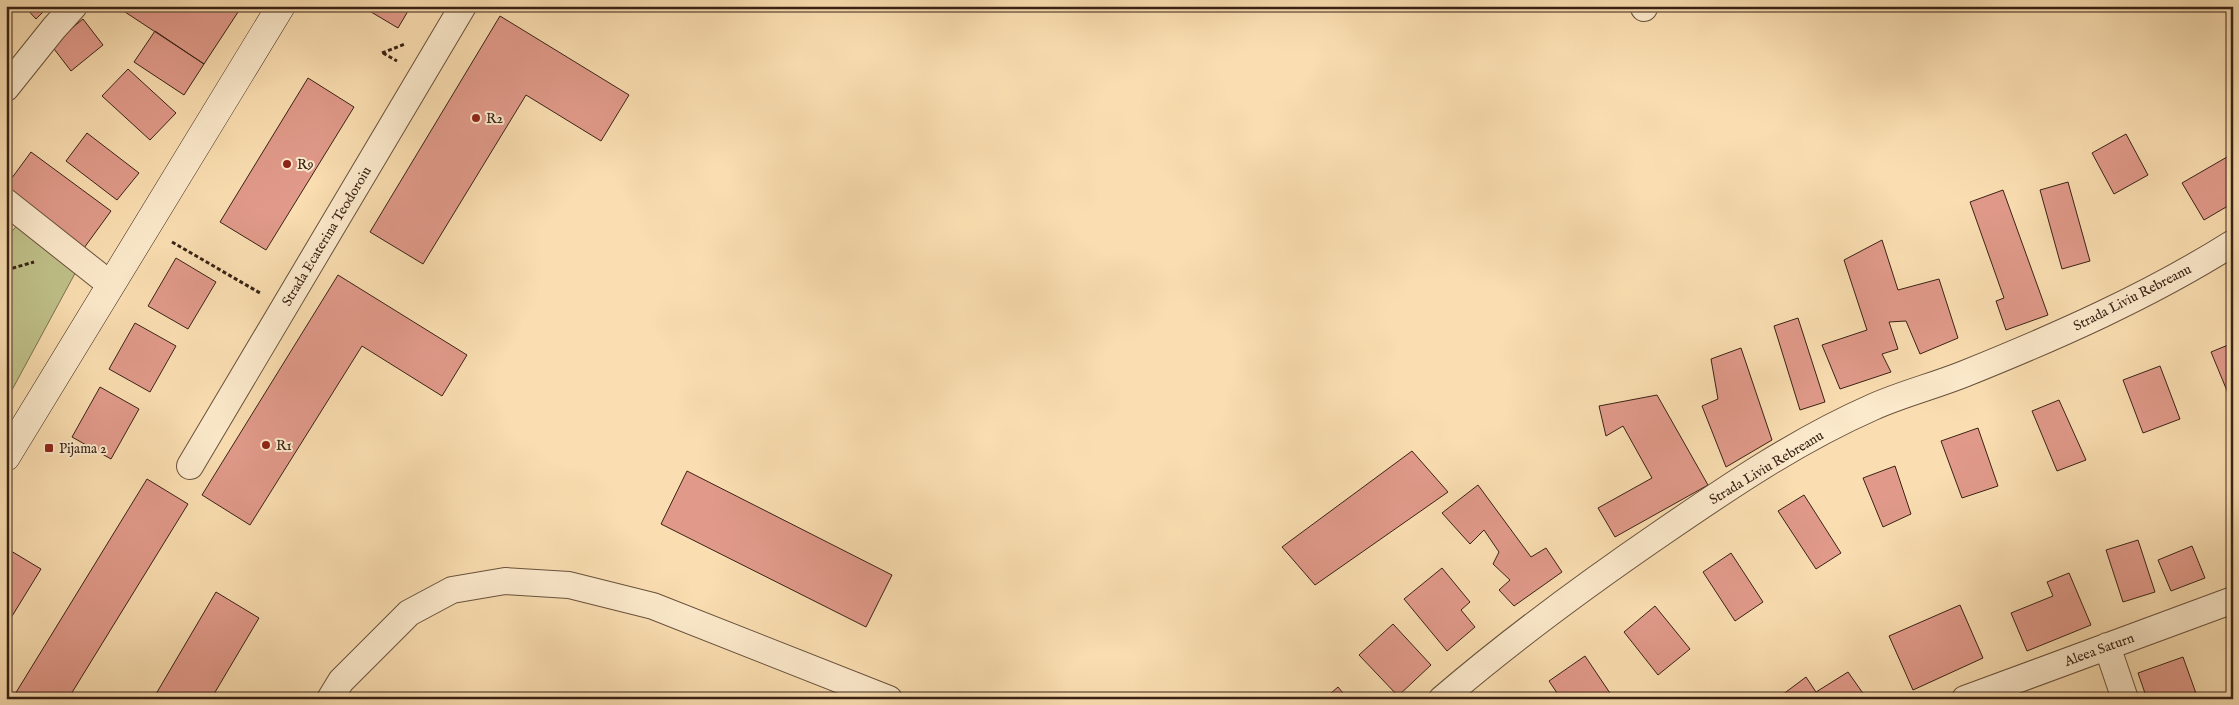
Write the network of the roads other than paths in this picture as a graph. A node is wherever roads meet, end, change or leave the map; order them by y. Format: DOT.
graph roads {
  1 [pos="74,6"];
  2 [pos="281,6"];
  3 [pos="463,6"];
  4 [pos="6,88"];
  5 [pos="6,202"];
  6 [pos="2233,243"];
  7 [pos="111,285"];
  8 [pos="6,457"];
  9 [pos="190,466"];
  10 [pos="2233,600"];
  11 [pos="2107,646"];
  12 [pos="330,699"];
  13 [pos="889,699"];
  14 [pos="1442,699"];
  15 [pos="1965,699"];
  16 [pos="2125,699"];
  1 -- 4 [label="street"];
  2 -- 7 [label="main road"];
  3 -- 9 [label="street, Strada Ecaterina Teodoroiu"];
  5 -- 7 [label="street"];
  6 -- 14 [label="street, Strada Liviu Rebreanu"];
  7 -- 8 [label="main road"];
  10 -- 11 [label="street, Aleea Saturn"];
  11 -- 15 [label="street, Aleea Saturn"];
  11 -- 16 [label="street"];
  12 -- 13 [label="street"];
}
